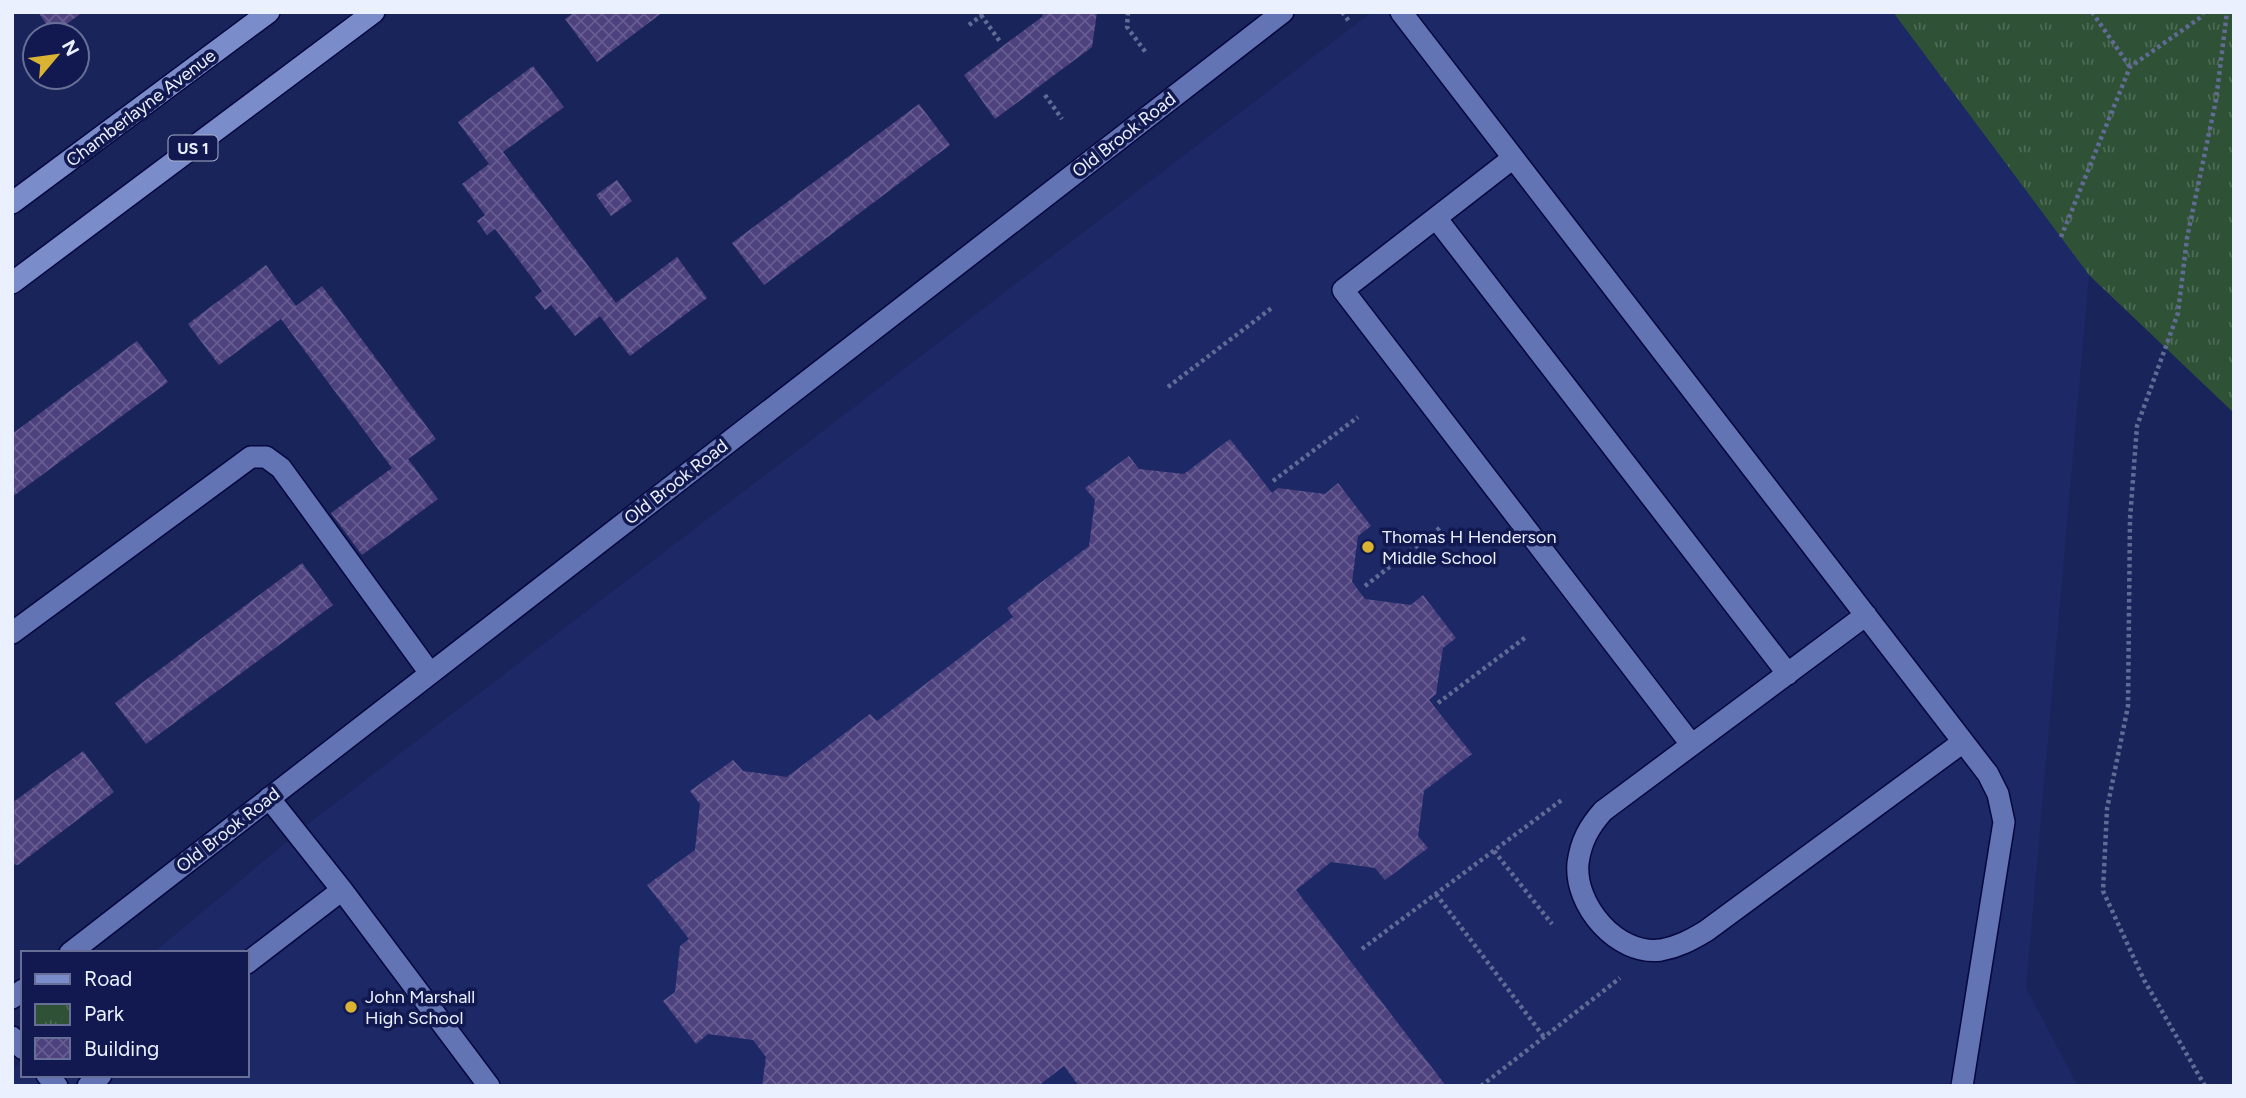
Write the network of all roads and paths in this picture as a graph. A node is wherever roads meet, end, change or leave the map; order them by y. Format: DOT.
graph roads {
  1 [pos="269,12"];
  2 [pos="374,12"];
  3 [pos="1128,12"];
  4 [pos="1283,12"];
  5 [pos="1342,12"];
  6 [pos="1401,12"];
  7 [pos="2092,12"];
  8 [pos="2203,12"];
  9 [pos="2227,12"];
  10 [pos="984,14"];
  11 [pos="1349,21"];
  12 [pos="969,25"];
  13 [pos="1002,43"];
  14 [pos="1147,54"];
  15 [pos="2130,67"];
  16 [pos="1045,95"];
  17 [pos="1062,119"];
  18 [pos="1513,158"];
  19 [pos="12,203"];
  20 [pos="1436,218"];
  21 [pos="2061,237"];
  22 [pos="12,283"];
  23 [pos="1273,307"];
  24 [pos="1168,387"];
  25 [pos="1358,417"];
  26 [pos="1273,481"];
  27 [pos="1441,527"];
  28 [pos="1364,586"];
  29 [pos="1866,615"];
  30 [pos="12,634"];
  31 [pos="1526,637"];
  32 [pos="430,673"];
  33 [pos="1788,674"];
  34 [pos="1438,704"];
  35 [pos="1963,742"];
  36 [pos="1691,744"];
  37 [pos="269,798"];
  38 [pos="1563,799"];
  39 [pos="1494,851"];
  40 [pos="342,890"];
  41 [pos="1436,894"];
  42 [pos="1552,924"];
  43 [pos="1362,949"];
  44 [pos="73,951"];
  45 [pos="248,962"];
  46 [pos="1620,978"];
  47 [pos="1544,1037"];
  48 [pos="489,1086"];
  49 [pos="1481,1086"];
  50 [pos="1962,1086"];
  51 [pos="2205,1086"];
  1 -- 19 [label="main road, Chamberlayne Avenue"];
  2 -- 22 [label="main road, US 1"];
  3 -- 14 [label="path"];
  4 -- 32 [label="street, Old Brook Road"];
  5 -- 11 [label="path"];
  6 -- 18 [label="street"];
  7 -- 15 [label="path"];
  8 -- 15 [label="path"];
  9 -- 51 [label="path"];
  10 -- 12 [label="path"];
  10 -- 13 [label="path"];
  15 -- 21 [label="path"];
  16 -- 17 [label="path"];
  18 -- 20 [label="street"];
  18 -- 29 [label="street"];
  20 -- 33 [label="street"];
  20 -- 36 [label="street"];
  23 -- 24 [label="path"];
  25 -- 26 [label="path"];
  27 -- 28 [label="path"];
  29 -- 33 [label="street"];
  29 -- 35 [label="street"];
  30 -- 32 [label="street"];
  31 -- 34 [label="path"];
  32 -- 37 [label="street, Old Brook Road"];
  33 -- 36 [label="street"];
  35 -- 36 [label="street"];
  35 -- 50 [label="street"];
  37 -- 40 [label="street"];
  37 -- 44 [label="street, Old Brook Road"];
  38 -- 39 [label="path"];
  39 -- 41 [label="path"];
  39 -- 42 [label="path"];
  40 -- 45 [label="street"];
  40 -- 48 [label="street"];
  41 -- 43 [label="path"];
  41 -- 47 [label="path"];
  46 -- 47 [label="path"];
  47 -- 49 [label="path"];
}
